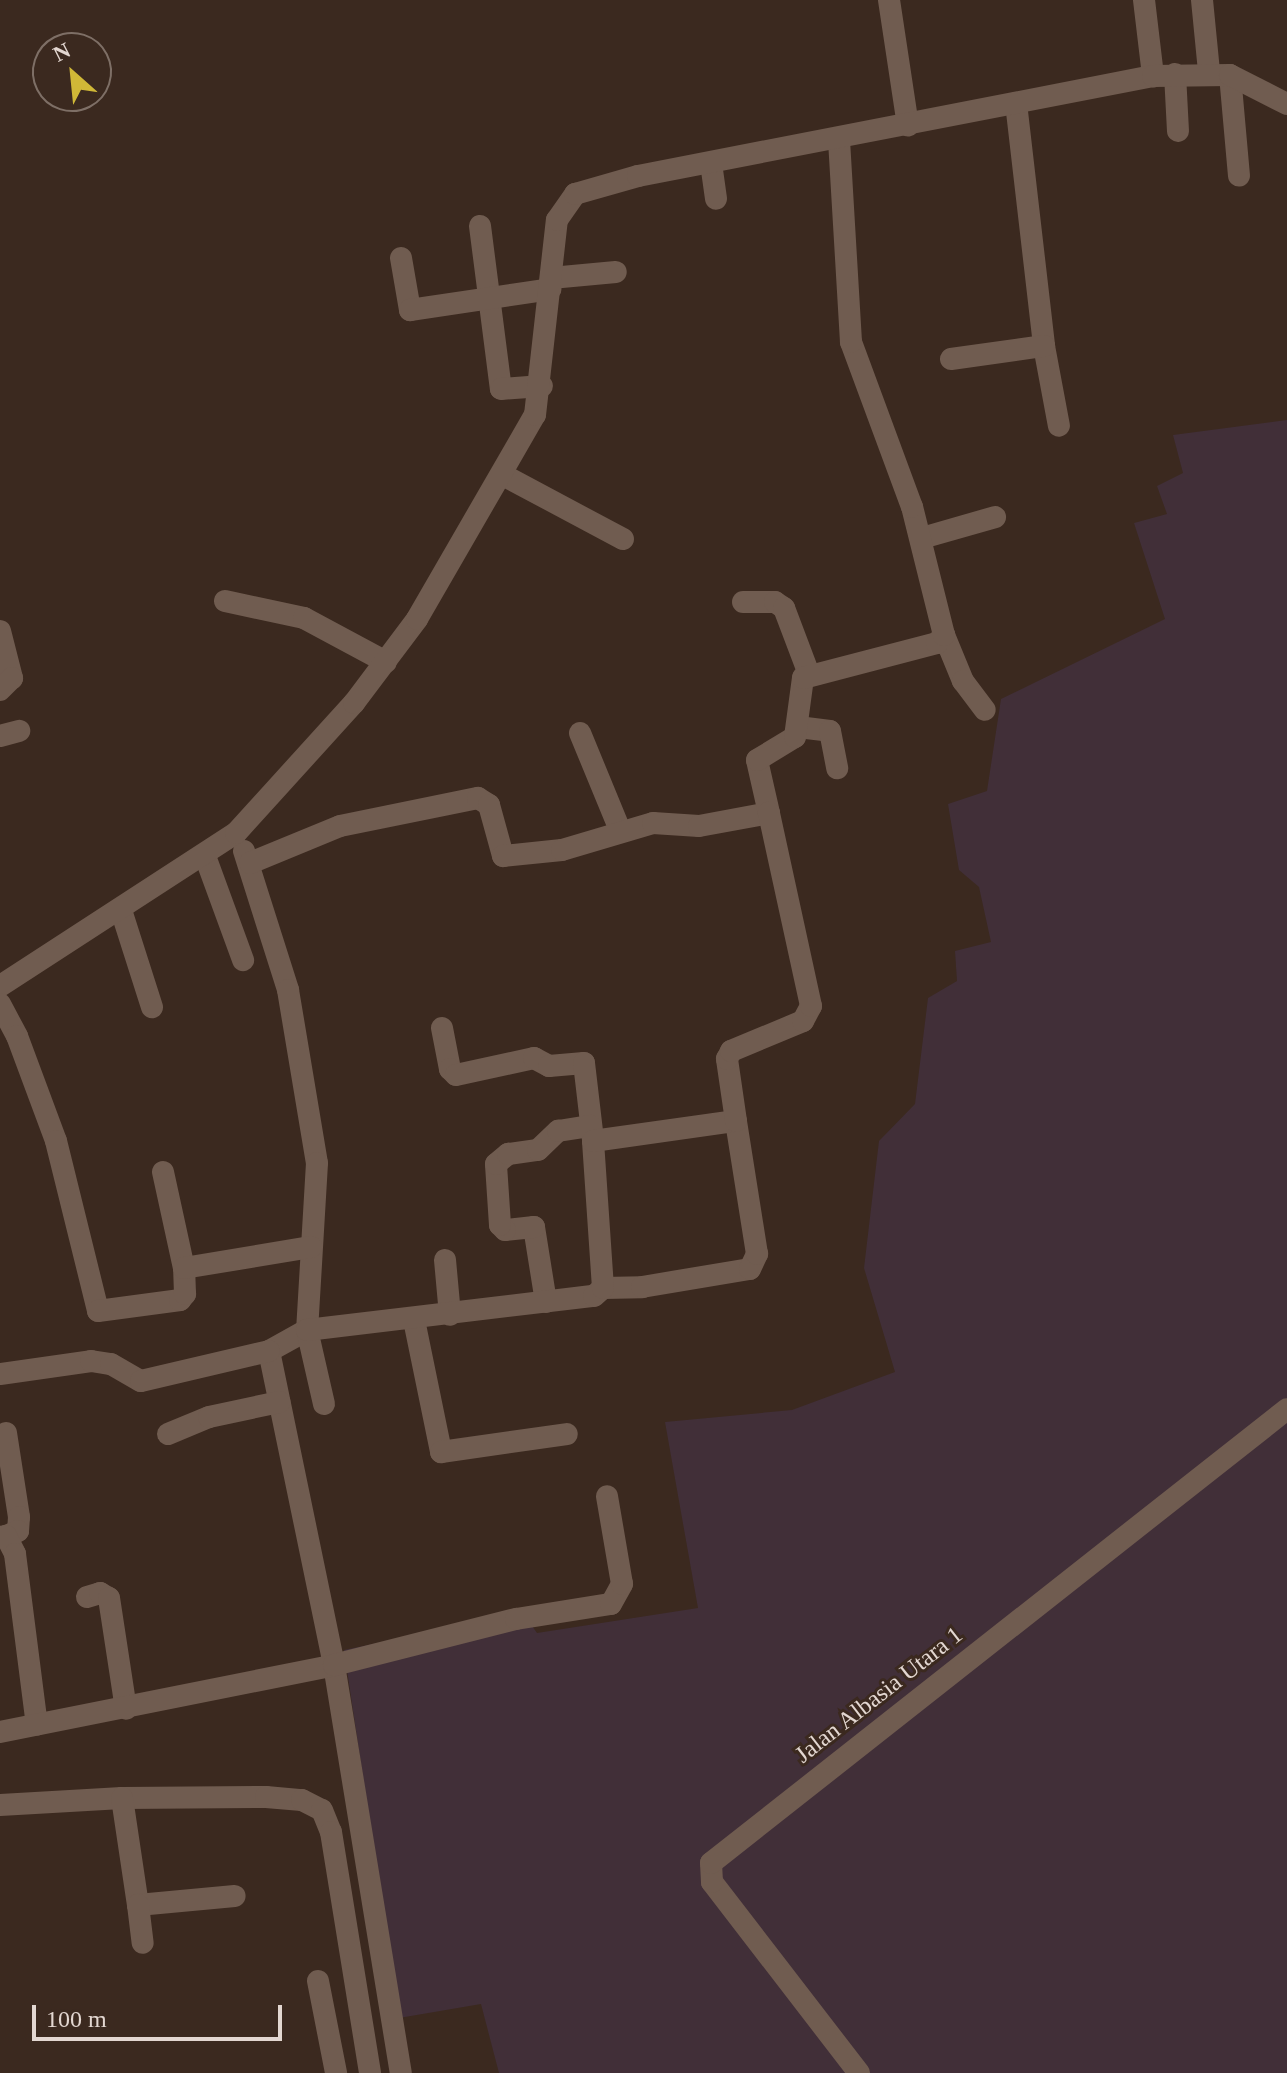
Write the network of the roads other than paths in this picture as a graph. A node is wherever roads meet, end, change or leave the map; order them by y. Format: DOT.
graph roads {
  1 [pos="889,0"];
  2 [pos="1144,0"];
  3 [pos="1202,0"];
  4 [pos="1220,73"];
  5 [pos="1164,75"];
  6 [pos="1016,103"];
  7 [pos="1287,104"];
  8 [pos="908,126"];
  9 [pos="1178,131"];
  10 [pos="839,139"];
  11 [pos="711,163"];
  12 [pos="1239,176"];
  13 [pos="716,199"];
  14 [pos="480,226"];
  15 [pos="401,258"];
  16 [pos="616,272"];
  17 [pos="551,284"];
  18 [pos="488,299"];
  19 [pos="1044,346"];
  20 [pos="951,359"];
  21 [pos="542,386"];
  22 [pos="1059,426"];
  23 [pos="503,475"];
  24 [pos="995,517"];
  25 [pos="922,538"];
  26 [pos="623,539"];
  27 [pos="225,601"];
  28 [pos="743,602"];
  29 [pos="0,635"];
  30 [pos="944,635"];
  31 [pos="386,662"];
  32 [pos="809,674"];
  33 [pos="0,690"];
  34 [pos="985,710"];
  35 [pos="798,727"];
  36 [pos="580,733"];
  37 [pos="837,768"];
  38 [pos="769,813"];
  39 [pos="620,830"];
  40 [pos="236,833"];
  41 [pos="205,856"];
  42 [pos="250,863"];
  43 [pos="121,910"];
  44 [pos="243,960"];
  45 [pos="0,986"];
  46 [pos="0,1004"];
  47 [pos="152,1007"];
  48 [pos="442,1028"];
  49 [pos="736,1121"];
  50 [pos="592,1133"];
  51 [pos="163,1172"];
  52 [pos="311,1247"];
  53 [pos="445,1260"];
  54 [pos="184,1268"];
  55 [pos="603,1288"];
  56 [pos="546,1302"];
  57 [pos="450,1315"];
  58 [pos="414,1320"];
  59 [pos="307,1330"];
  60 [pos="269,1351"];
  61 [pos="0,1374"];
  62 [pos="279,1402"];
  63 [pos="324,1404"];
  64 [pos="1287,1409"];
  65 [pos="6,1433"];
  66 [pos="168,1434"];
  67 [pos="567,1434"];
  68 [pos="607,1496"];
  69 [pos="3,1537"];
  70 [pos="87,1597"];
  71 [pos="334,1665"];
  72 [pos="126,1709"];
  73 [pos="37,1725"];
  74 [pos="0,1732"];
  75 [pos="122,1798"];
  76 [pos="0,1805"];
  77 [pos="235,1896"];
  78 [pos="138,1905"];
  79 [pos="143,1943"];
  80 [pos="318,1981"];
  81 [pos="336,2073"];
  82 [pos="370,2073"];
  83 [pos="401,2073"];
  84 [pos="859,2073"];
  1 -- 8 [label="street"];
  2 -- 5 [label="street"];
  3 -- 4 [label="street"];
  4 -- 5 [label="street"];
  4 -- 7 [label="street"];
  4 -- 12 [label="street"];
  5 -- 6 [label="street"];
  5 -- 9 [label="street"];
  6 -- 8 [label="street"];
  6 -- 19 [label="street"];
  8 -- 10 [label="street"];
  10 -- 11 [label="street"];
  10 -- 25 [label="street"];
  11 -- 13 [label="street"];
  11 -- 17 [label="street"];
  14 -- 18 [label="street"];
  15 -- 18 [label="street"];
  16 -- 17 [label="street"];
  17 -- 18 [label="street"];
  17 -- 21 [label="street"];
  18 -- 21 [label="street"];
  19 -- 20 [label="street"];
  19 -- 22 [label="street"];
  21 -- 23 [label="street"];
  23 -- 26 [label="street"];
  23 -- 31 [label="street"];
  24 -- 25 [label="street"];
  25 -- 30 [label="street"];
  27 -- 31 [label="street"];
  28 -- 32 [label="street"];
  29 -- 33 [label="street"];
  30 -- 32 [label="street"];
  30 -- 34 [label="street"];
  31 -- 40 [label="street"];
  32 -- 35 [label="street"];
  35 -- 37 [label="street"];
  35 -- 38 [label="street"];
  36 -- 39 [label="street"];
  38 -- 39 [label="street"];
  38 -- 49 [label="street"];
  39 -- 42 [label="street"];
  40 -- 41 [label="street"];
  40 -- 42 [label="street"];
  41 -- 43 [label="street"];
  41 -- 44 [label="street"];
  42 -- 52 [label="street"];
  43 -- 45 [label="street"];
  43 -- 47 [label="street"];
  46 -- 54 [label="street"];
  48 -- 50 [label="street"];
  49 -- 50 [label="street"];
  49 -- 55 [label="street"];
  50 -- 55 [label="street"];
  50 -- 56 [label="street"];
  51 -- 54 [label="street"];
  52 -- 54 [label="street"];
  52 -- 59 [label="street"];
  53 -- 57 [label="street"];
  55 -- 56 [label="street"];
  56 -- 57 [label="street"];
  57 -- 58 [label="street"];
  58 -- 59 [label="street"];
  58 -- 67 [label="street"];
  59 -- 60 [label="street"];
  59 -- 63 [label="street"];
  60 -- 61 [label="street"];
  60 -- 62 [label="street"];
  62 -- 66 [label="street"];
  62 -- 71 [label="street"];
  64 -- 84 [label="street, Jalan Albasia Utara 1"];
  65 -- 69 [label="street"];
  68 -- 71 [label="street"];
  69 -- 73 [label="street"];
  70 -- 72 [label="street"];
  71 -- 72 [label="street"];
  71 -- 83 [label="street"];
  72 -- 73 [label="street"];
  73 -- 74 [label="street"];
  75 -- 76 [label="street"];
  75 -- 78 [label="street"];
  75 -- 82 [label="street"];
  77 -- 78 [label="street"];
  78 -- 79 [label="street"];
  80 -- 81 [label="street"];
}
